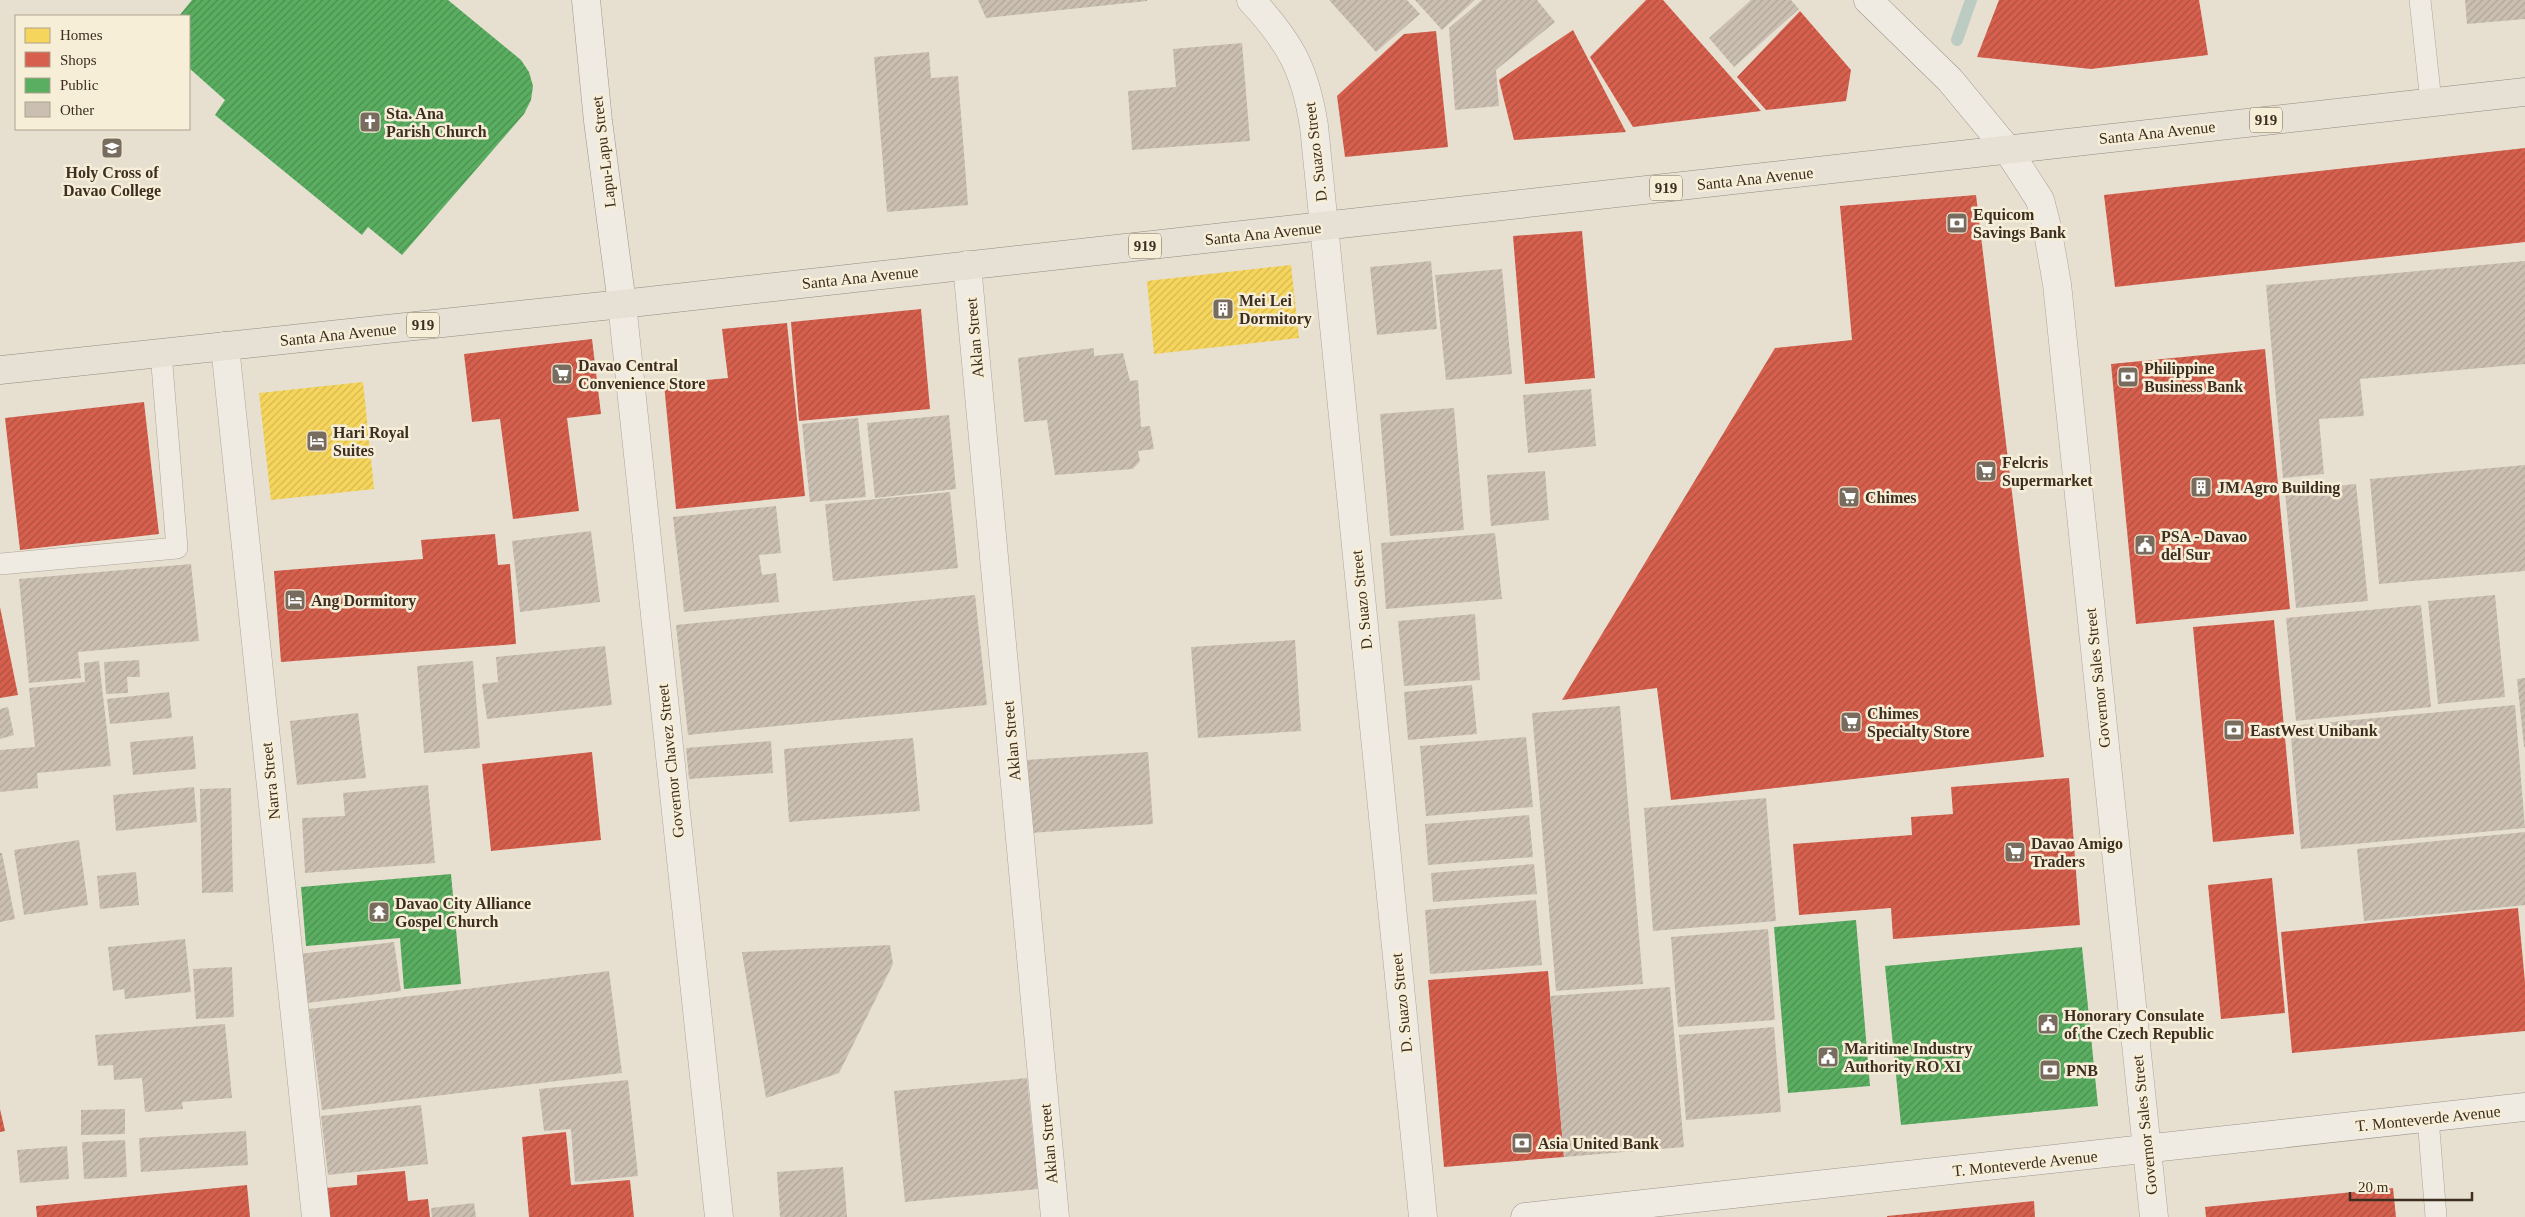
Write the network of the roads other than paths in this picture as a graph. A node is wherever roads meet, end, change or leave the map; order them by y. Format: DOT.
graph roads {
  1 [pos="586,0"];
  2 [pos="1251,0"];
  3 [pos="1868,0"];
  4 [pos="2420,0"];
  5 [pos="2525,92"];
  6 [pos="2431,102"];
  7 [pos="2007,149"];
  8 [pos="1324,226"];
  9 [pos="967,265"];
  10 [pos="622,304"];
  11 [pos="225,346"];
  12 [pos="161,353"];
  13 [pos="0,370"];
  14 [pos="0,564"];
  15 [pos="2525,1107"];
  16 [pos="2428,1118"];
  17 [pos="2147,1150"];
  18 [pos="316,1217"];
  19 [pos="719,1217"];
  20 [pos="1055,1217"];
  21 [pos="1423,1217"];
  22 [pos="1525,1217"];
  23 [pos="2154,1217"];
  24 [pos="2436,1217"];
  1 -- 10 [label="street, Lapu-Lapu Street"];
  2 -- 8 [label="street, D. Suazo Street"];
  3 -- 7 [label="street, Governor Sales Street"];
  4 -- 6 [label="lane"];
  5 -- 6 [label="main road, Santa Ana Avenue / 919"];
  6 -- 7 [label="main road, Santa Ana Avenue / 919"];
  7 -- 8 [label="main road, Santa Ana Avenue / 919"];
  7 -- 17 [label="street, Governor Sales Street"];
  8 -- 9 [label="main road, Santa Ana Avenue / 919"];
  8 -- 21 [label="street, D. Suazo Street"];
  9 -- 10 [label="main road, Santa Ana Avenue / 919"];
  9 -- 20 [label="street, Aklan Street"];
  10 -- 11 [label="main road, Santa Ana Avenue / 919"];
  10 -- 19 [label="street, Governor Chavez Street"];
  11 -- 12 [label="main road, Santa Ana Avenue / 919"];
  11 -- 18 [label="street, Narra Street"];
  12 -- 13 [label="main road, Santa Ana Avenue / 919"];
  12 -- 14 [label="lane"];
  15 -- 16 [label="street, T. Monteverde Avenue"];
  16 -- 17 [label="street, T. Monteverde Avenue"];
  16 -- 24 [label="lane"];
  17 -- 22 [label="street, T. Monteverde Avenue"];
  17 -- 23 [label="street, Governor Sales Street"];
}
